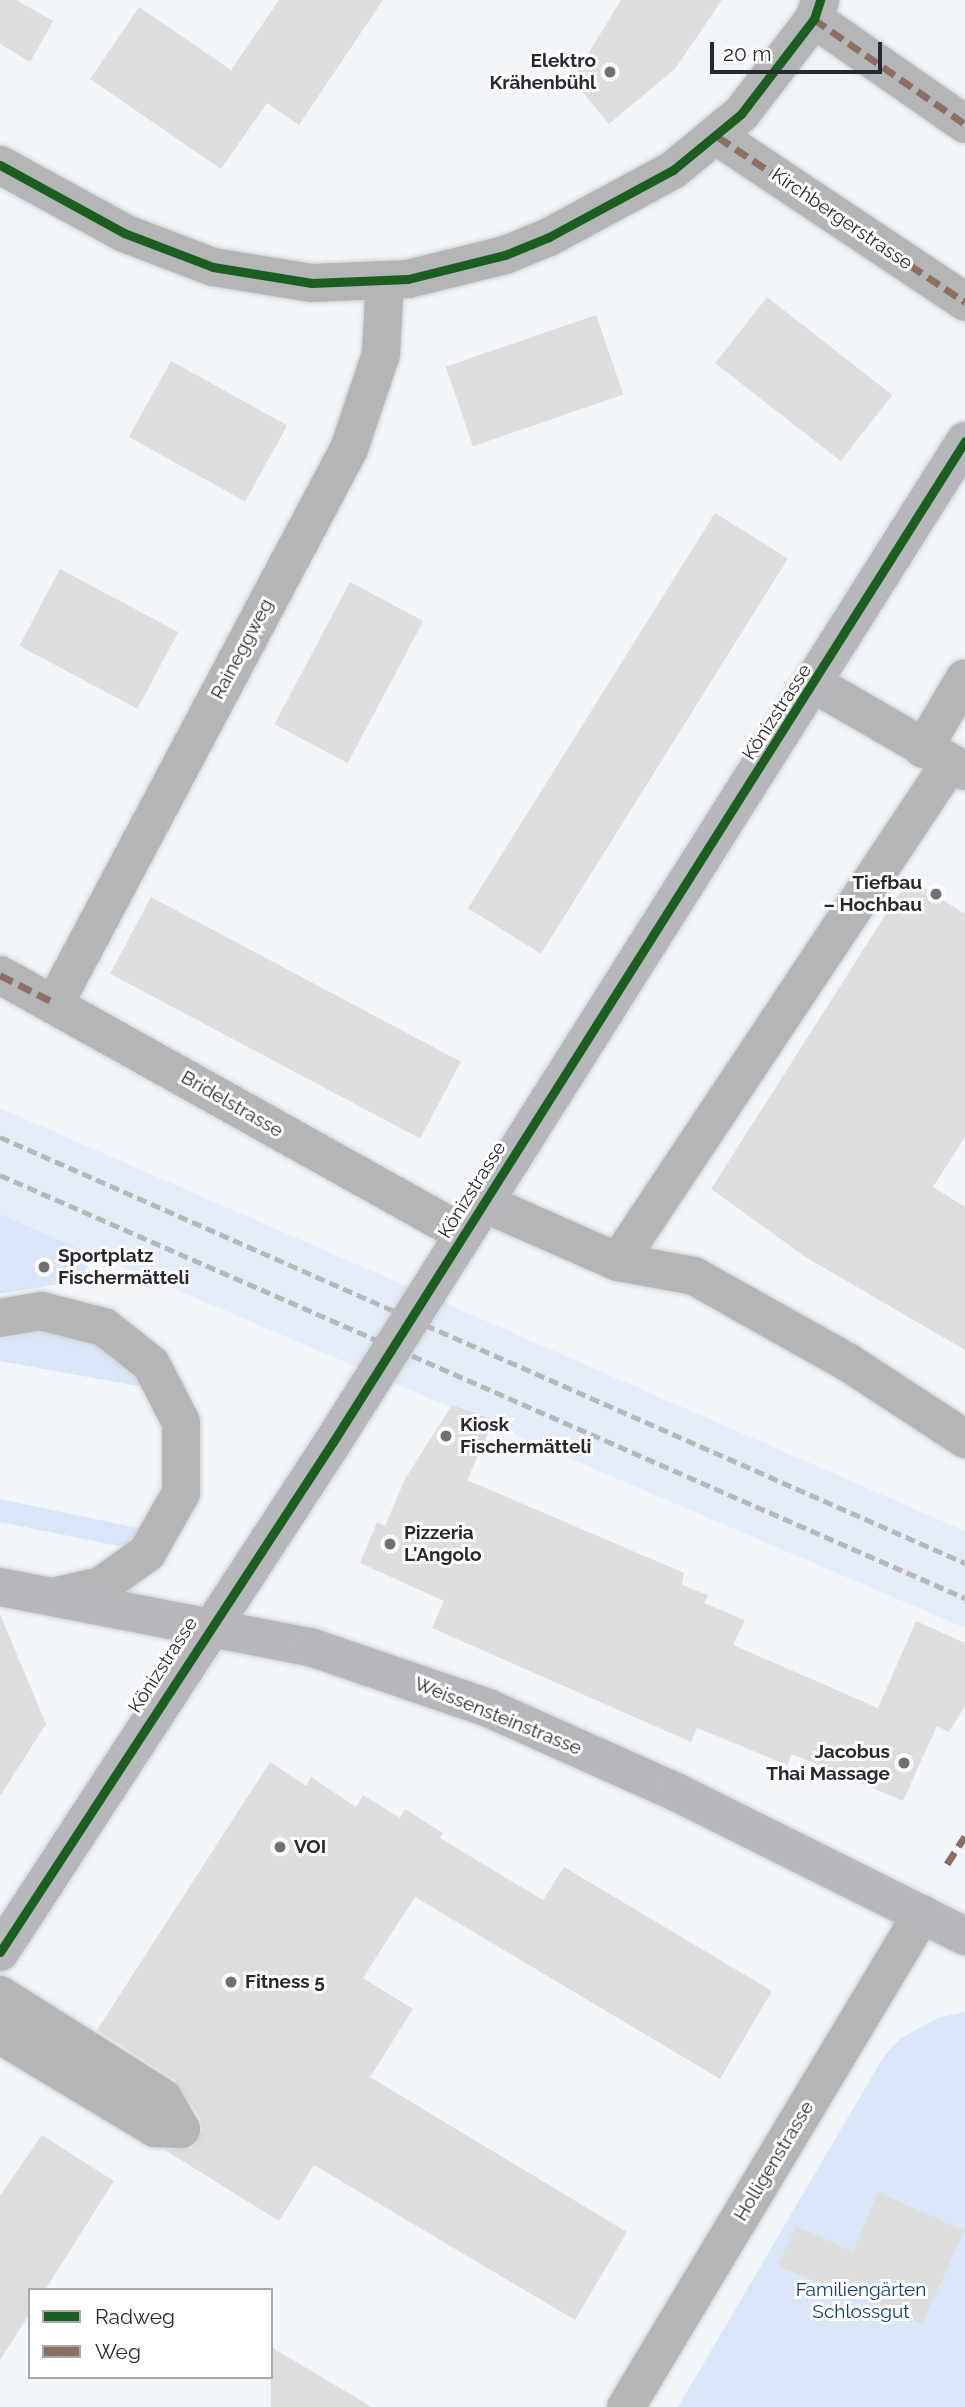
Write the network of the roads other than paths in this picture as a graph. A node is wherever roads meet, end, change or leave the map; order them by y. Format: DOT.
graph roads {
  1 [pos="817,9"];
  2 [pos="965,124"];
  3 [pos="718,137"];
  4 [pos="0,164"];
  5 [pos="385,281"];
  6 [pos="965,302"];
  7 [pos="965,441"];
  8 [pos="965,678"];
  9 [pos="816,685"];
  10 [pos="946,761"];
  11 [pos="0,975"];
  12 [pos="55,1003"];
  13 [pos="484,1203"];
  14 [pos="464,1234"];
  15 [pos="618,1262"];
  16 [pos="0,1318"];
  17 [pos="965,1439"];
  18 [pos="0,1587"];
  19 [pos="52,1597"];
  20 [pos="208,1627"];
  21 [pos="922,1914"];
  22 [pos="965,1936"];
  23 [pos="0,1952"];
  24 [pos="0,1995"];
  25 [pos="0,2035"];
  26 [pos="626,2407"];
  1 -- 2 [label="street"];
  1 -- 3 [label="street"];
  3 -- 5 [label="street"];
  3 -- 6 [label="street, Kirchbergerstrasse"];
  4 -- 5 [label="street"];
  5 -- 12 [label="street, Raineggweg"];
  7 -- 9 [label="main road, Könizstrasse"];
  8 -- 10 [label="street"];
  9 -- 10 [label="street, Könizstrasse"];
  9 -- 13 [label="main road, Könizstrasse"];
  10 -- 15 [label="street"];
  11 -- 12 [label="street, Bridelstrasse"];
  12 -- 14 [label="street, Bridelstrasse"];
  13 -- 14 [label="main road, Könizstrasse"];
  13 -- 15 [label="street"];
  14 -- 20 [label="main road, Könizstrasse"];
  15 -- 17 [label="street"];
  16 -- 19 [label="street"];
  18 -- 19 [label="main road, Weissensteinstrasse"];
  19 -- 20 [label="main road, Weissensteinstrasse"];
  20 -- 21 [label="main road, Weissensteinstrasse"];
  20 -- 23 [label="main road, Könizstrasse"];
  21 -- 22 [label="main road, Weissensteinstrasse"];
  21 -- 26 [label="street, Holligenstrasse"];
  24 -- 25 [label="street"];
}
